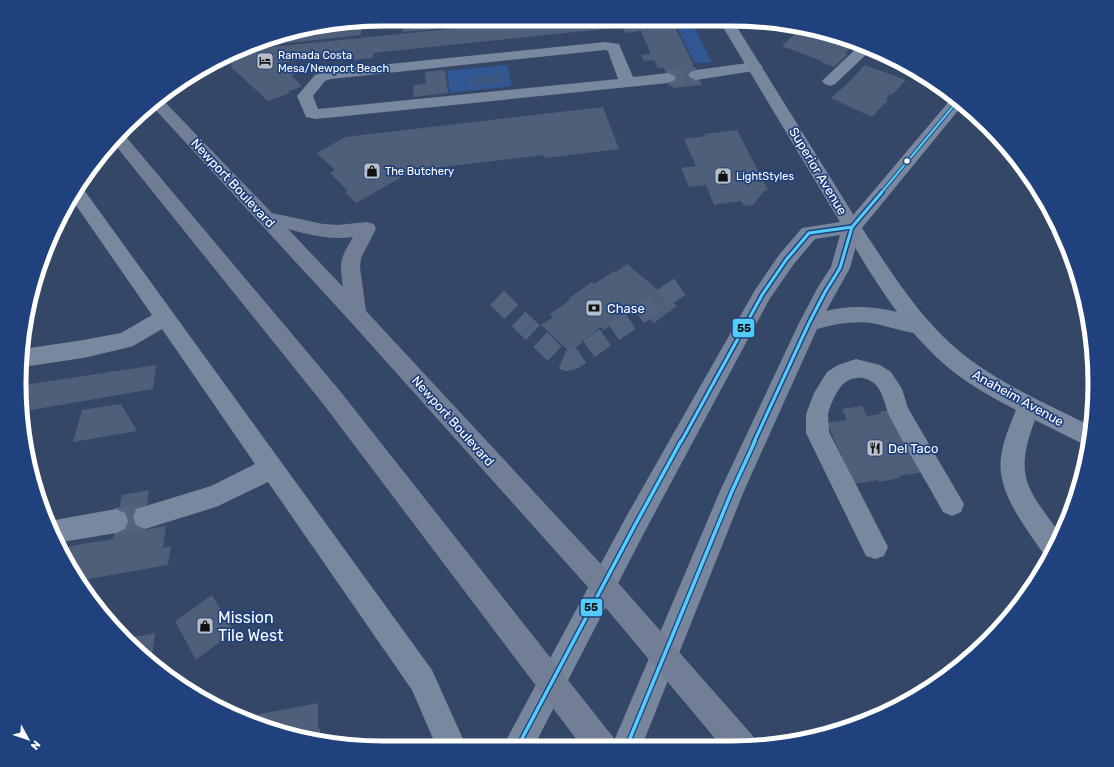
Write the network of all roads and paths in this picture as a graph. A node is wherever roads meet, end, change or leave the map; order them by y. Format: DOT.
graph roads {
  1 [pos="729,26"];
  2 [pos="862,51"];
  3 [pos="755,68"];
  4 [pos="696,74"];
  5 [pos="668,78"];
  6 [pos="627,82"];
  7 [pos="830,82"];
  8 [pos="160,105"];
  9 [pos="954,105"];
  10 [pos="121,141"];
  11 [pos="79,196"];
  12 [pos="266,218"];
  13 [pos="852,227"];
  14 [pos="356,314"];
  15 [pos="165,317"];
  16 [pos="809,323"];
  17 [pos="921,327"];
  18 [pos="949,355"];
  19 [pos="27,357"];
  20 [pos="1029,405"];
  21 [pos="1084,434"];
  22 [pos="271,468"];
  23 [pos="952,504"];
  24 [pos="145,517"];
  25 [pos="116,522"];
  26 [pos="58,531"];
  27 [pos="1051,542"];
  28 [pos="875,547"];
  29 [pos="604,586"];
  30 [pos="665,656"];
  31 [pos="552,681"];
  32 [pos="449,741"];
  33 [pos="521,741"];
  34 [pos="597,741"];
  35 [pos="629,741"];
  36 [pos="737,741"];
  1 -- 3 [label="main road, Superior Avenue"];
  2 -- 7 [label="street"];
  3 -- 4 [label="street"];
  3 -- 13 [label="main road, Superior Avenue"];
  5 -- 6 [label="street"];
  6 -- 6 [label="street"];
  8 -- 12 [label="highway, Newport Boulevard"];
  9 -- 13 [label="street"];
  10 -- 31 [label="highway"];
  11 -- 15 [label="street"];
  12 -- 14 [label="highway, Newport Boulevard"];
  12 -- 14 [label="highway"];
  13 -- 16 [label="main road"];
  13 -- 17 [label="street, Superior Avenue"];
  13 -- 29 [label="main road"];
  14 -- 29 [label="highway, Newport Boulevard"];
  15 -- 19 [label="street"];
  15 -- 22 [label="street"];
  16 -- 17 [label="main road"];
  16 -- 30 [label="main road"];
  17 -- 18 [label="street, Superior Avenue"];
  18 -- 20 [label="street, Anaheim Avenue"];
  20 -- 21 [label="street, Anaheim Avenue"];
  20 -- 27 [label="street"];
  22 -- 24 [label="street"];
  22 -- 32 [label="street"];
  23 -- 28 [label="street"];
  25 -- 26 [label="street"];
  29 -- 30 [label="highway, Newport Boulevard"];
  29 -- 31 [label="main road"];
  30 -- 35 [label="main road"];
  30 -- 36 [label="highway, Newport Boulevard"];
  31 -- 33 [label="main road"];
  31 -- 34 [label="highway"];
}
